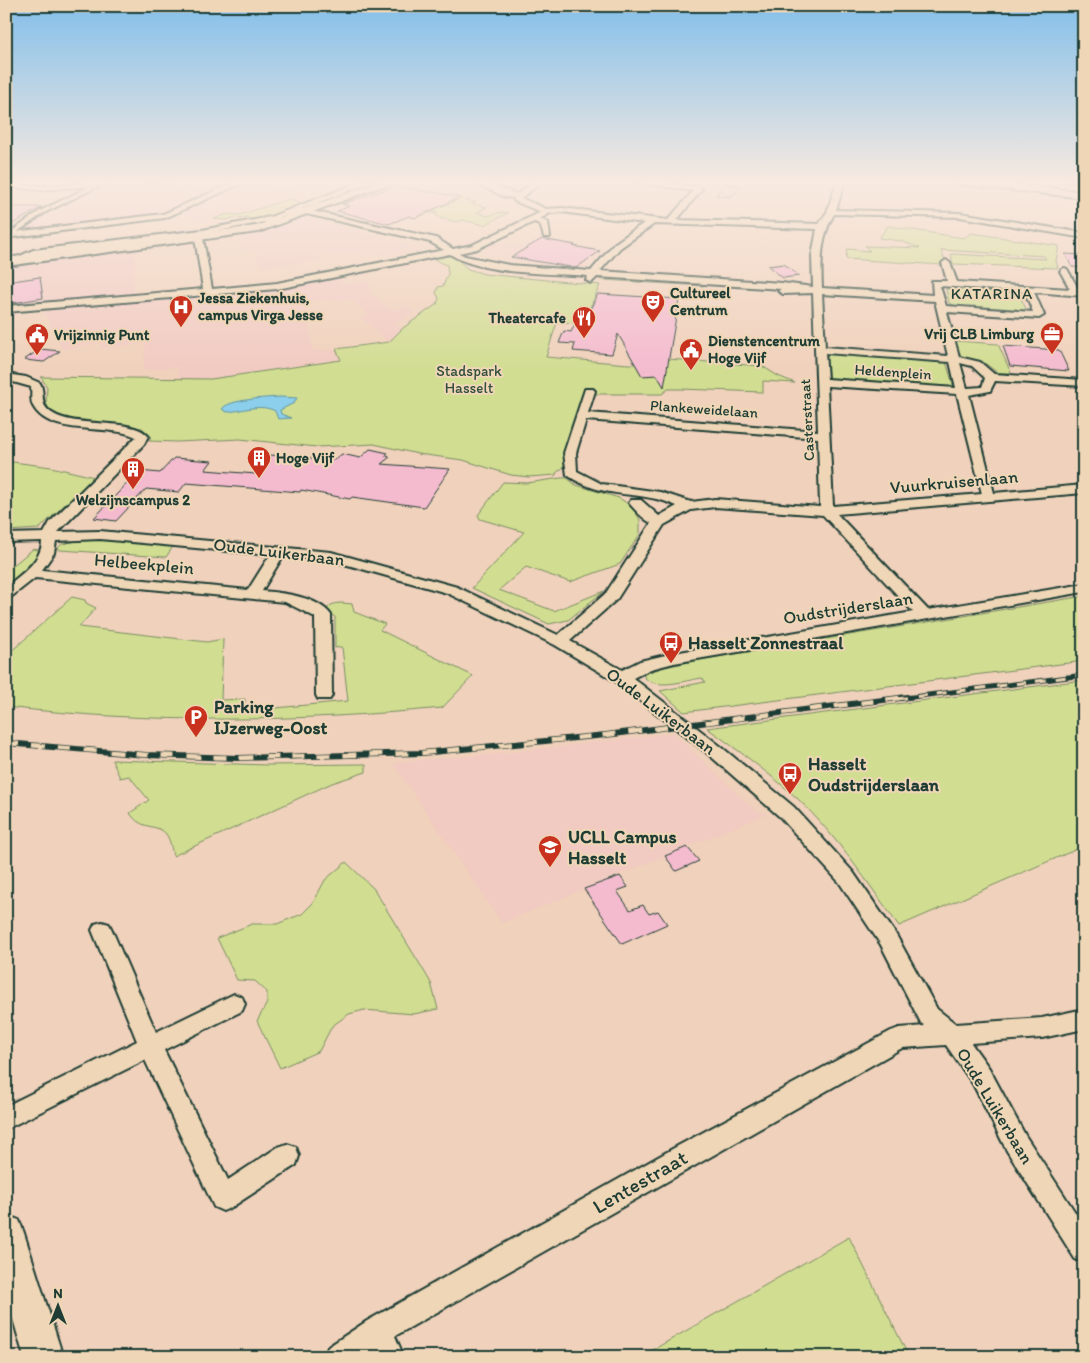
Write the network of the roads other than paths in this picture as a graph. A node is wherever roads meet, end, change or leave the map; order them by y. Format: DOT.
graph roads {
  1 [pos="72,245"];
  2 [pos="145,245"];
  3 [pos="200,245"];
  4 [pos="435,245"];
  5 [pos="482,245"];
  6 [pos="617,245"];
  7 [pos="818,245"];
  8 [pos="451,252"];
  9 [pos="462,258"];
  10 [pos="10,261"];
  11 [pos="946,263"];
  12 [pos="491,264"];
  13 [pos="481,270"];
  14 [pos="1064,272"];
  15 [pos="592,277"];
  16 [pos="953,284"];
  17 [pos="1028,288"];
  18 [pos="816,291"];
  19 [pos="1080,292"];
  20 [pos="208,293"];
  21 [pos="941,304"];
  22 [pos="6,309"];
  23 [pos="820,350"];
  24 [pos="956,359"];
  25 [pos="6,377"];
  26 [pos="991,377"];
  27 [pos="822,382"];
  28 [pos="1084,383"];
  29 [pos="589,391"];
  30 [pos="962,391"];
  31 [pos="583,416"];
  32 [pos="824,435"];
  33 [pos="1084,489"];
  34 [pos="989,498"];
  35 [pos="636,503"];
  36 [pos="689,506"];
  37 [pos="828,511"];
  38 [pos="659,522"];
  39 [pos="49,536"];
  40 [pos="6,538"];
  41 [pos="280,550"];
  42 [pos="32,573"];
  43 [pos="1084,588"];
  44 [pos="6,594"];
  45 [pos="253,594"];
  46 [pos="925,616"];
  47 [pos="560,642"];
  48 [pos="621,677"];
  49 [pos="324,695"];
  50 [pos="102,930"];
  51 [pos="234,1004"];
  52 [pos="1084,1020"];
  53 [pos="951,1033"];
  54 [pos="151,1047"];
  55 [pos="6,1118"];
  56 [pos="287,1156"];
  57 [pos="6,1233"];
  58 [pos="1084,1250"];
  59 [pos="378,1331"];
  60 [pos="44,1357"];
  61 [pos="338,1357"];
  62 [pos="390,1357"];
  1 -- 10 [label="street"];
  2 -- 10 [label="main road"];
  3 -- 20 [label="street"];
  4 -- 8 [label="street"];
  5 -- 8 [label="street"];
  6 -- 15 [label="street"];
  7 -- 18 [label="street, Casterstraat"];
  8 -- 9 [label="street"];
  8 -- 20 [label="street"];
  9 -- 12 [label="street"];
  9 -- 13 [label="street"];
  11 -- 16 [label="street"];
  12 -- 13 [label="street"];
  12 -- 15 [label="street"];
  13 -- 15 [label="street"];
  14 -- 19 [label="street"];
  15 -- 18 [label="street"];
  16 -- 17 [label="street"];
  16 -- 21 [label="street"];
  17 -- 19 [label="street"];
  17 -- 21 [label="street"];
  18 -- 21 [label="street"];
  18 -- 23 [label="street, Casterstraat"];
  20 -- 22 [label="street"];
  21 -- 24 [label="street"];
  23 -- 24 [label="street, Heldenplein"];
  23 -- 27 [label="street, Casterstraat"];
  24 -- 26 [label="street, Heldenplein"];
  24 -- 30 [label="street"];
  25 -- 39 [label="street"];
  26 -- 28 [label="street"];
  26 -- 30 [label="street, Heldenplein"];
  27 -- 30 [label="street, Heldenplein"];
  27 -- 32 [label="street, Casterstraat"];
  29 -- 31 [label="street"];
  30 -- 34 [label="street"];
  31 -- 32 [label="street, Plankeweidelaan"];
  31 -- 36 [label="street"];
  32 -- 37 [label="street, Casterstraat"];
  33 -- 34 [label="street, Vuurkruisenlaan"];
  34 -- 37 [label="street, Vuurkruisenlaan"];
  35 -- 38 [label="street"];
  36 -- 37 [label="street, Vuurkruisenlaan"];
  36 -- 38 [label="street"];
  37 -- 46 [label="street"];
  38 -- 47 [label="street"];
  39 -- 40 [label="street, Oude Luikerbaan"];
  39 -- 41 [label="street, Oude Luikerbaan"];
  39 -- 42 [label="street"];
  41 -- 45 [label="street"];
  41 -- 47 [label="street, Oude Luikerbaan"];
  42 -- 44 [label="street"];
  42 -- 45 [label="street, Helbeekplein"];
  43 -- 46 [label="street, Oudstrijderslaan"];
  45 -- 49 [label="street, Helbeekplein"];
  46 -- 48 [label="street, Oudstrijderslaan"];
  47 -- 48 [label="street, Oude Luikerbaan"];
  48 -- 53 [label="street, Oude Luikerbaan"];
  50 -- 54 [label="street"];
  51 -- 54 [label="street"];
  52 -- 53 [label="street"];
  53 -- 58 [label="street, Oude Luikerbaan"];
  53 -- 59 [label="street, Lentestraat"];
  54 -- 55 [label="street"];
  54 -- 56 [label="street"];
  57 -- 60 [label="main road"];
  59 -- 61 [label="street, Lentestraat"];
  59 -- 62 [label="street"];
}
